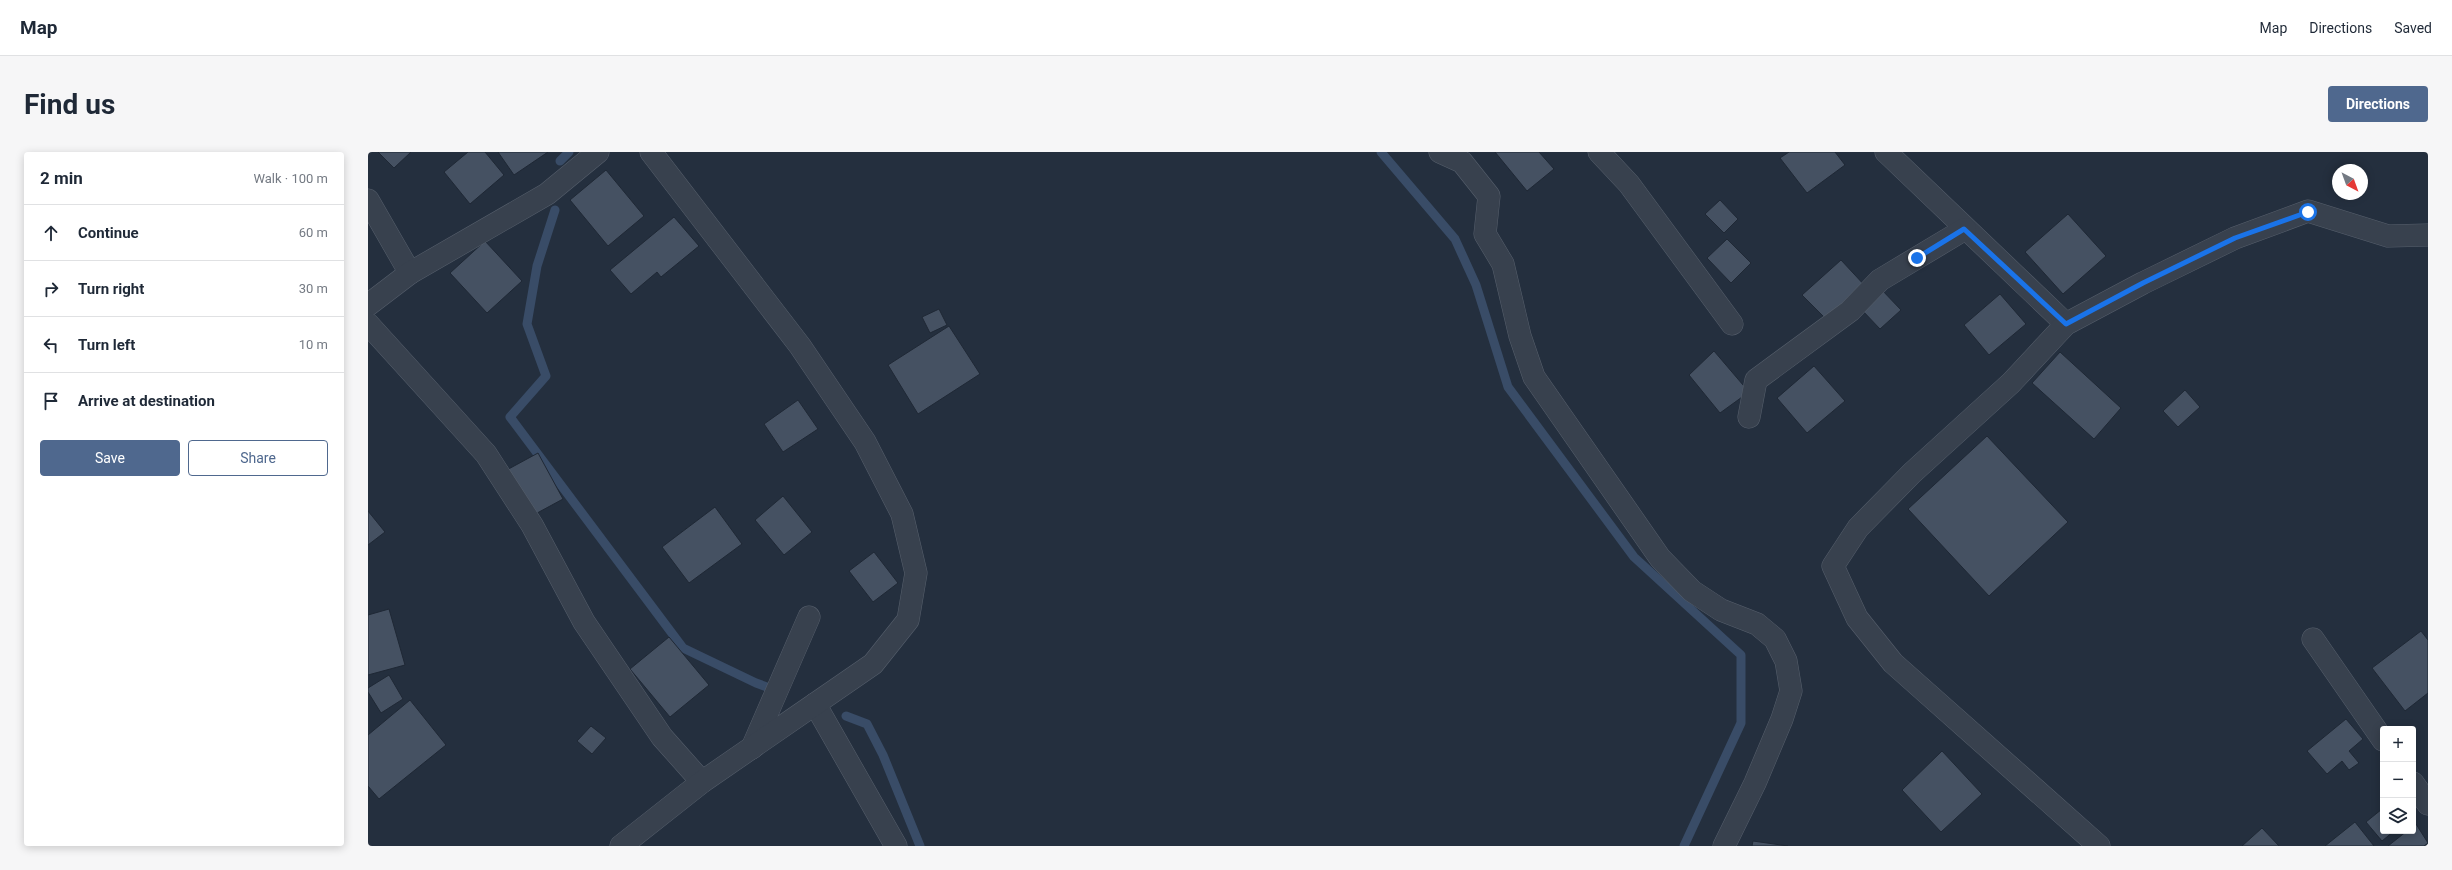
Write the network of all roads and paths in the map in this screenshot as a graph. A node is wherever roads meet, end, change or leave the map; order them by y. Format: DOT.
graph roads {
  1 [pos="598,152"];
  2 [pos="651,152"];
  3 [pos="1440,152"];
  4 [pos="1599,152"];
  5 [pos="1886,152"];
  6 [pos="368,200"];
  7 [pos="1964,229"];
  8 [pos="2428,235"];
  9 [pos="410,273"];
  10 [pos="368,305"];
  11 [pos="368,324"];
  12 [pos="1732,324"];
  13 [pos="2066,324"];
  14 [pos="1748,417"];
  15 [pos="809,617"];
  16 [pos="2312,639"];
  17 [pos="815,704"];
  18 [pos="2380,736"];
  19 [pos="752,748"];
  20 [pos="702,782"];
  21 [pos="2416,787"];
  22 [pos="2428,804"];
  23 [pos="621,846"];
  24 [pos="896,846"];
  25 [pos="1724,846"];
  26 [pos="2099,846"];
  1 -- 9 [label="street"];
  2 -- 17 [label="street"];
  3 -- 25 [label="street"];
  4 -- 12 [label="street"];
  5 -- 7 [label="street"];
  6 -- 9 [label="street"];
  7 -- 13 [label="street"];
  7 -- 14 [label="street"];
  8 -- 13 [label="street"];
  9 -- 10 [label="street"];
  11 -- 20 [label="street"];
  13 -- 26 [label="street"];
  15 -- 19 [label="street"];
  16 -- 18 [label="street"];
  17 -- 19 [label="street"];
  17 -- 24 [label="street"];
  19 -- 20 [label="street"];
  20 -- 23 [label="street"];
  21 -- 22 [label="street"];
}
